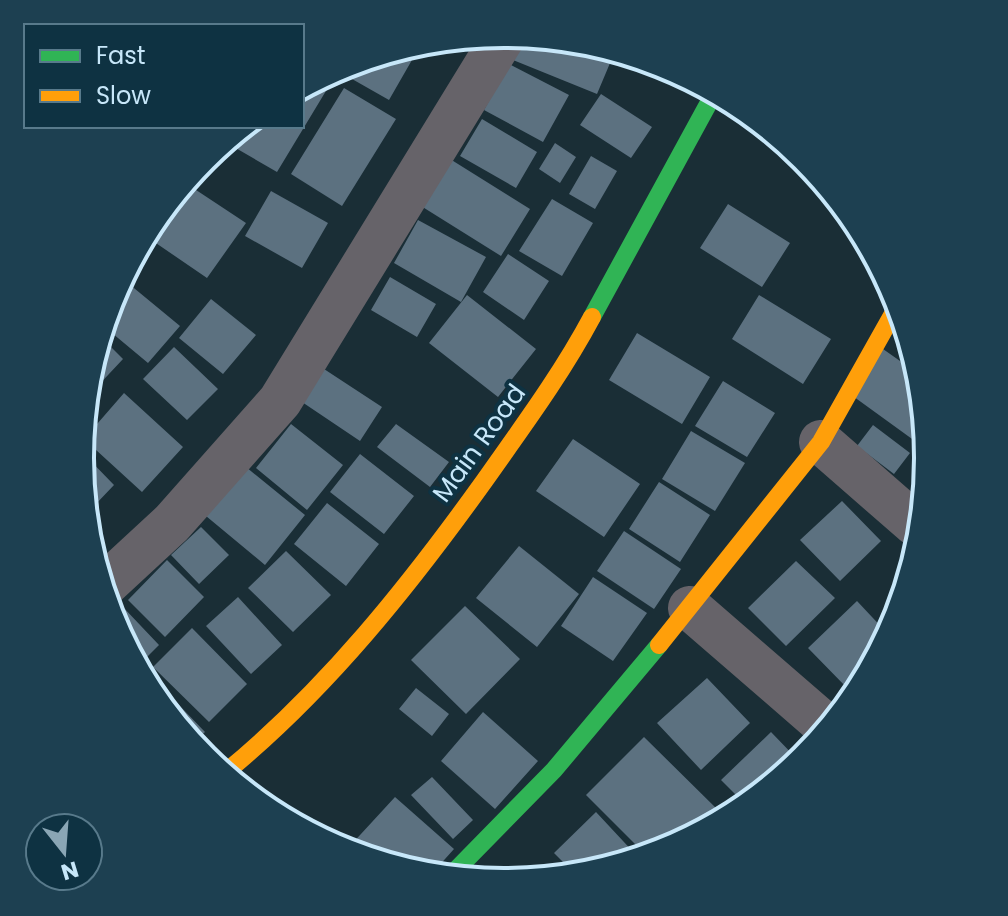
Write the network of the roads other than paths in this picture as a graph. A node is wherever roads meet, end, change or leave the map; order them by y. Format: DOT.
graph roads {
  1 [pos="496,48"];
  2 [pos="709,103"];
  3 [pos="890,320"];
  4 [pos="821,442"];
  5 [pos="909,519"];
  6 [pos="112,578"];
  7 [pos="690,608"];
  8 [pos="819,720"];
  9 [pos="234,766"];
  10 [pos="461,865"];
  1 -- 6 [label="street"];
  2 -- 9 [label="street, Main Road"];
  3 -- 4 [label="street"];
  4 -- 5 [label="street"];
  4 -- 7 [label="street"];
  7 -- 8 [label="street"];
  7 -- 10 [label="street"];
}
